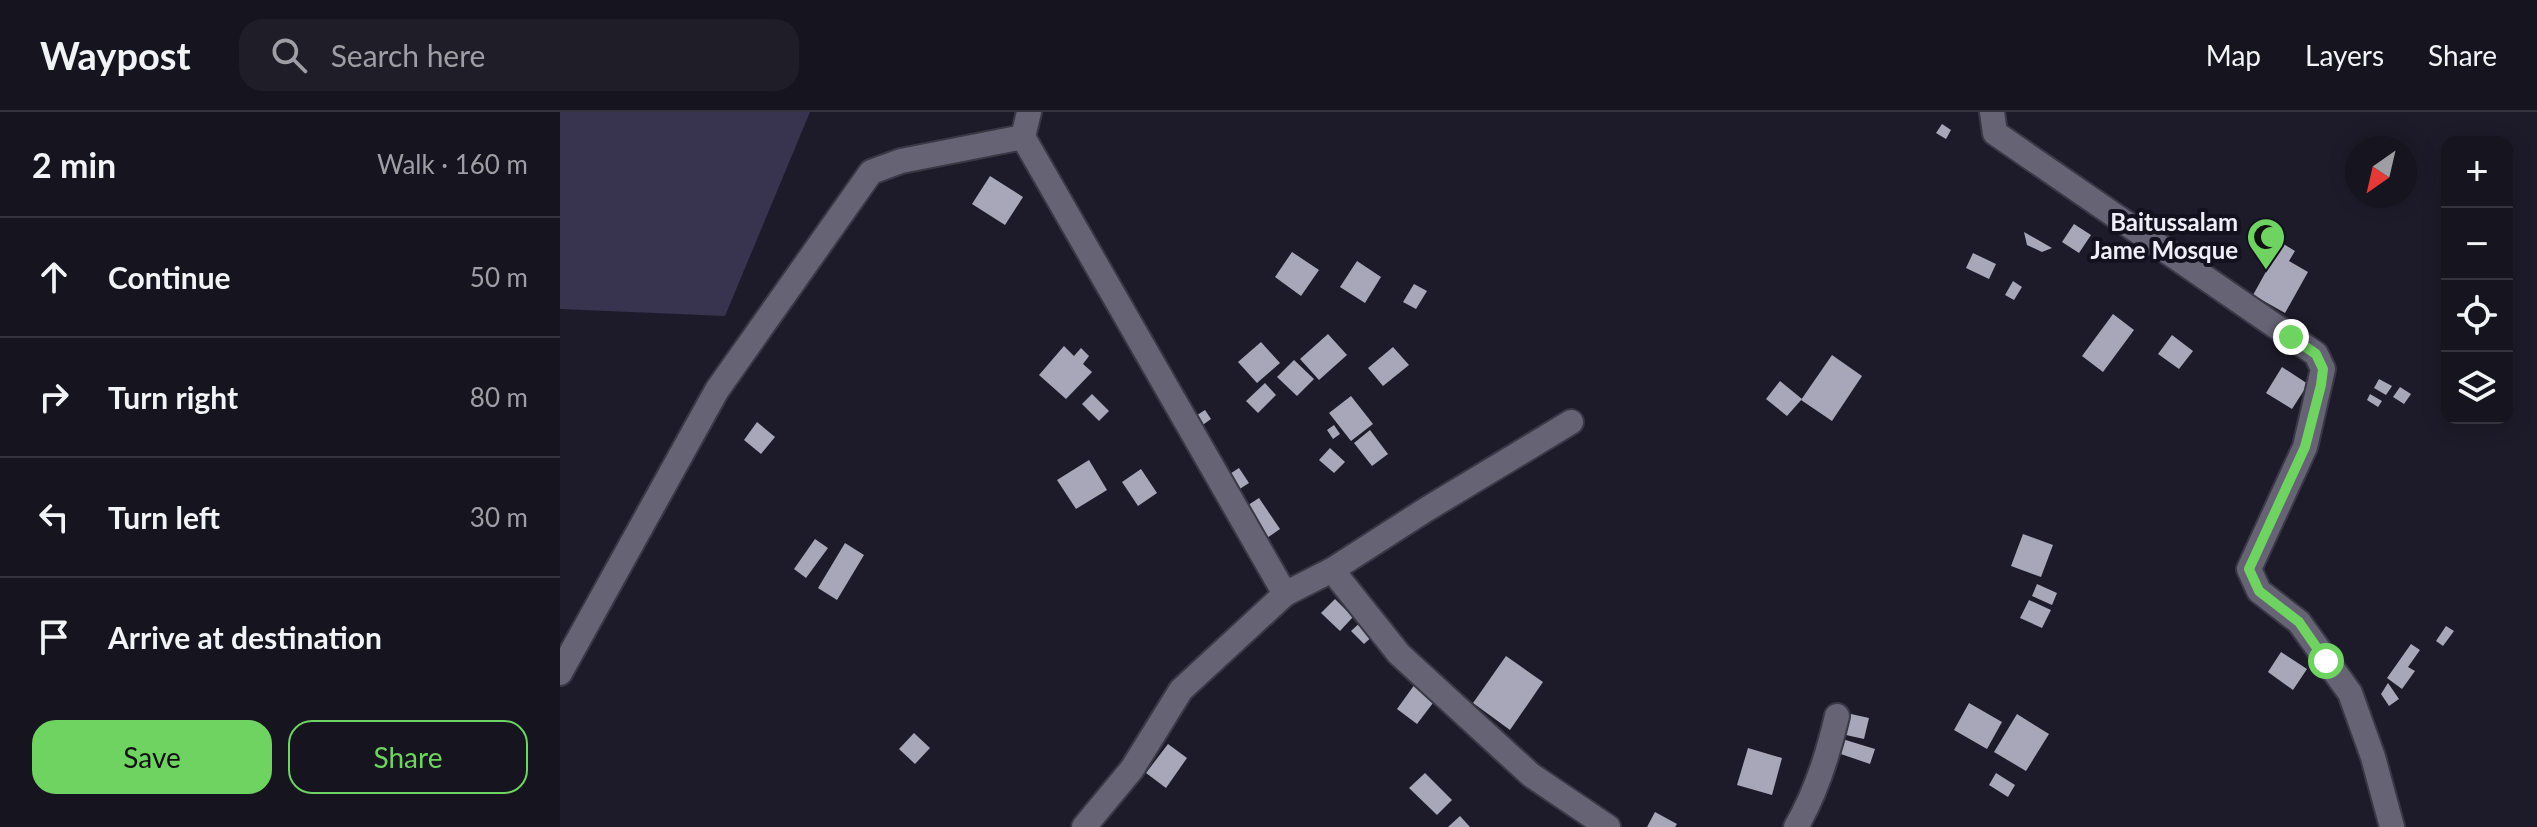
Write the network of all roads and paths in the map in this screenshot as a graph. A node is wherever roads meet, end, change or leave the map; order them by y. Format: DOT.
graph roads {
  1 [pos="1029,112"];
  2 [pos="1992,112"];
  3 [pos="1023,137"];
  4 [pos="1571,422"];
  5 [pos="1332,570"];
  6 [pos="1285,594"];
  7 [pos="560,673"];
  8 [pos="1837,716"];
  9 [pos="1084,827"];
  10 [pos="1608,827"];
  11 [pos="1796,827"];
  12 [pos="2392,827"];
  1 -- 3 [label="street"];
  2 -- 12 [label="street"];
  3 -- 6 [label="street"];
  3 -- 7 [label="street"];
  4 -- 5 [label="street"];
  5 -- 6 [label="street"];
  5 -- 10 [label="street"];
  6 -- 9 [label="street"];
  8 -- 11 [label="street"];
}
